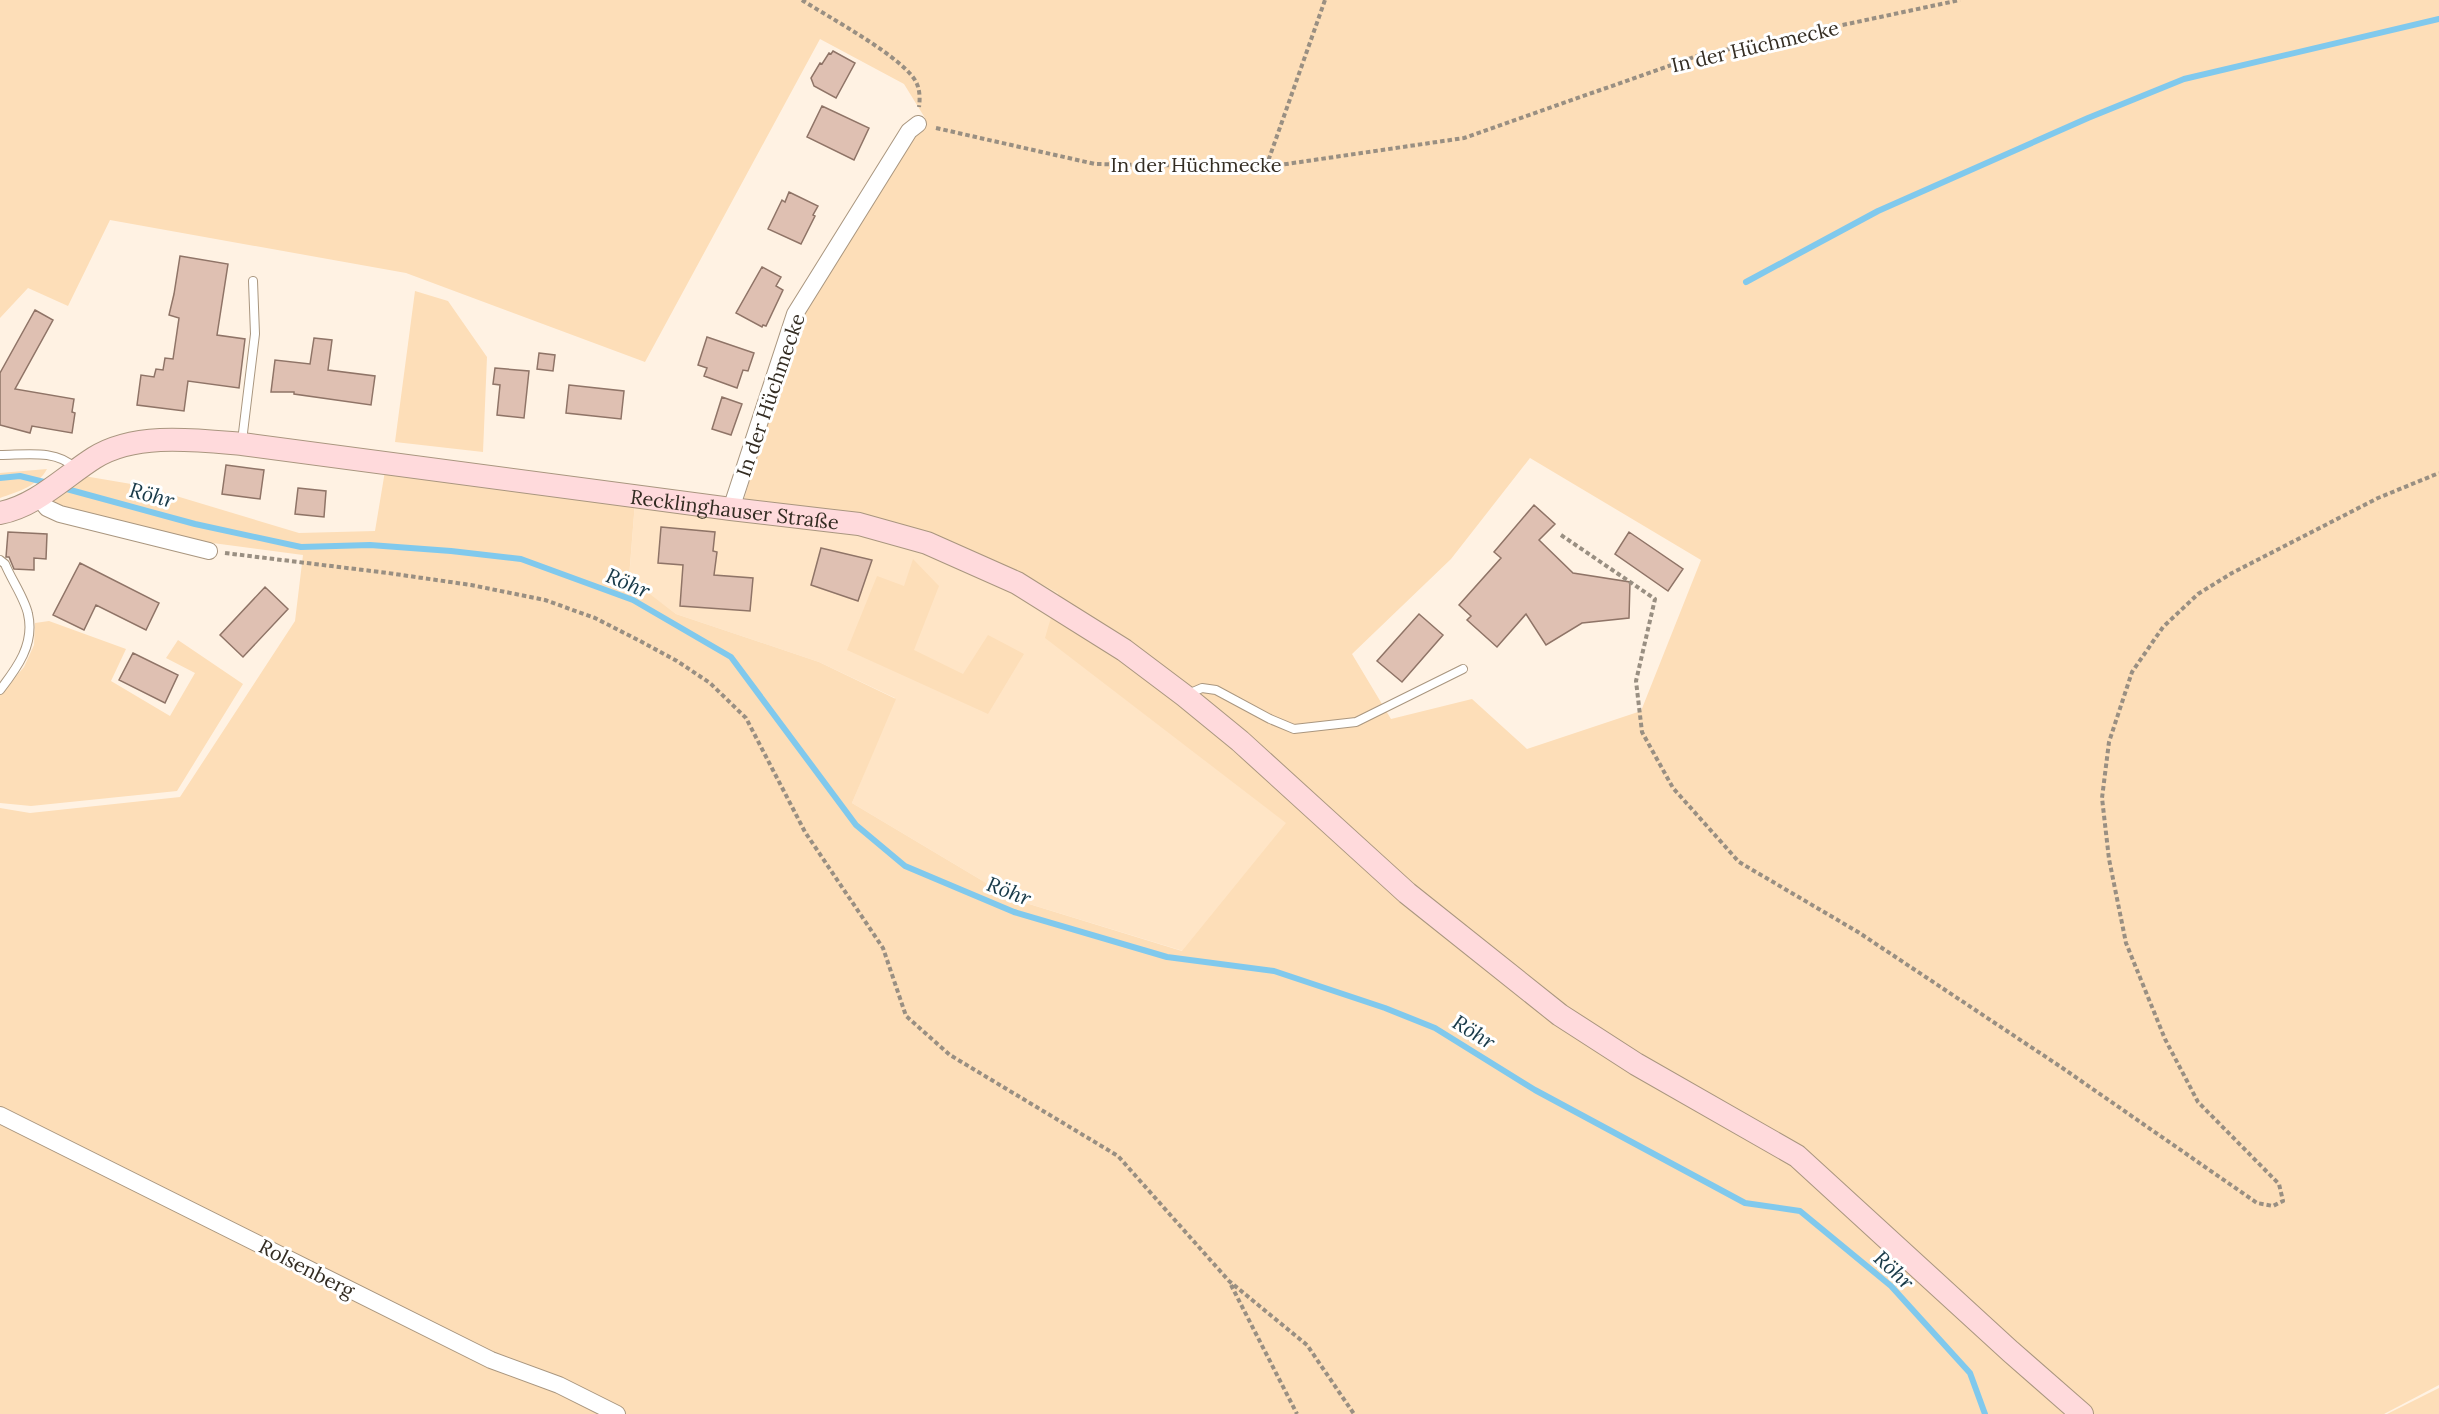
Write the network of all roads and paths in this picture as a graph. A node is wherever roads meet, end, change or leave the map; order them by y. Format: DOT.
graph roads {
  1 [pos="802,0"];
  2 [pos="1325,0"];
  3 [pos="1960,0"];
  4 [pos="918,124"];
  5 [pos="1266,167"];
  6 [pos="253,281"];
  7 [pos="242,444"];
  8 [pos="0,455"];
  9 [pos="74,473"];
  10 [pos="2439,473"];
  11 [pos="40,495"];
  12 [pos="731,509"];
  13 [pos="0,513"];
  14 [pos="1561,535"];
  15 [pos="209,551"];
  16 [pos="0,560"];
  17 [pos="1463,669"];
  18 [pos="0,690"];
  19 [pos="1185,696"];
  20 [pos="0,1115"];
  21 [pos="1229,1281"];
  22 [pos="617,1414"];
  23 [pos="1297,1414"];
  24 [pos="1354,1414"];
  25 [pos="2082,1414"];
  1 -- 4 [label="path"];
  2 -- 5 [label="path"];
  3 -- 5 [label="path, In der Hüchmecke"];
  4 -- 5 [label="path, In der Hüchmecke"];
  4 -- 12 [label="street, In der Hüchmecke"];
  6 -- 7 [label="lane"];
  7 -- 9 [label="main road, Recklinghauser Straße"];
  7 -- 12 [label="main road, Recklinghauser Straße"];
  8 -- 9 [label="lane"];
  9 -- 11 [label="main road, Recklinghauser Straße"];
  10 -- 14 [label="path"];
  11 -- 13 [label="main road, Recklinghauser Straße"];
  11 -- 15 [label="street"];
  12 -- 19 [label="main road, Recklinghauser Straße"];
  15 -- 21 [label="path"];
  16 -- 18 [label="lane"];
  17 -- 19 [label="lane"];
  19 -- 25 [label="main road, Recklinghauser Straße"];
  20 -- 22 [label="street, Rolsenberg"];
  21 -- 23 [label="path"];
  21 -- 24 [label="path"];
}
